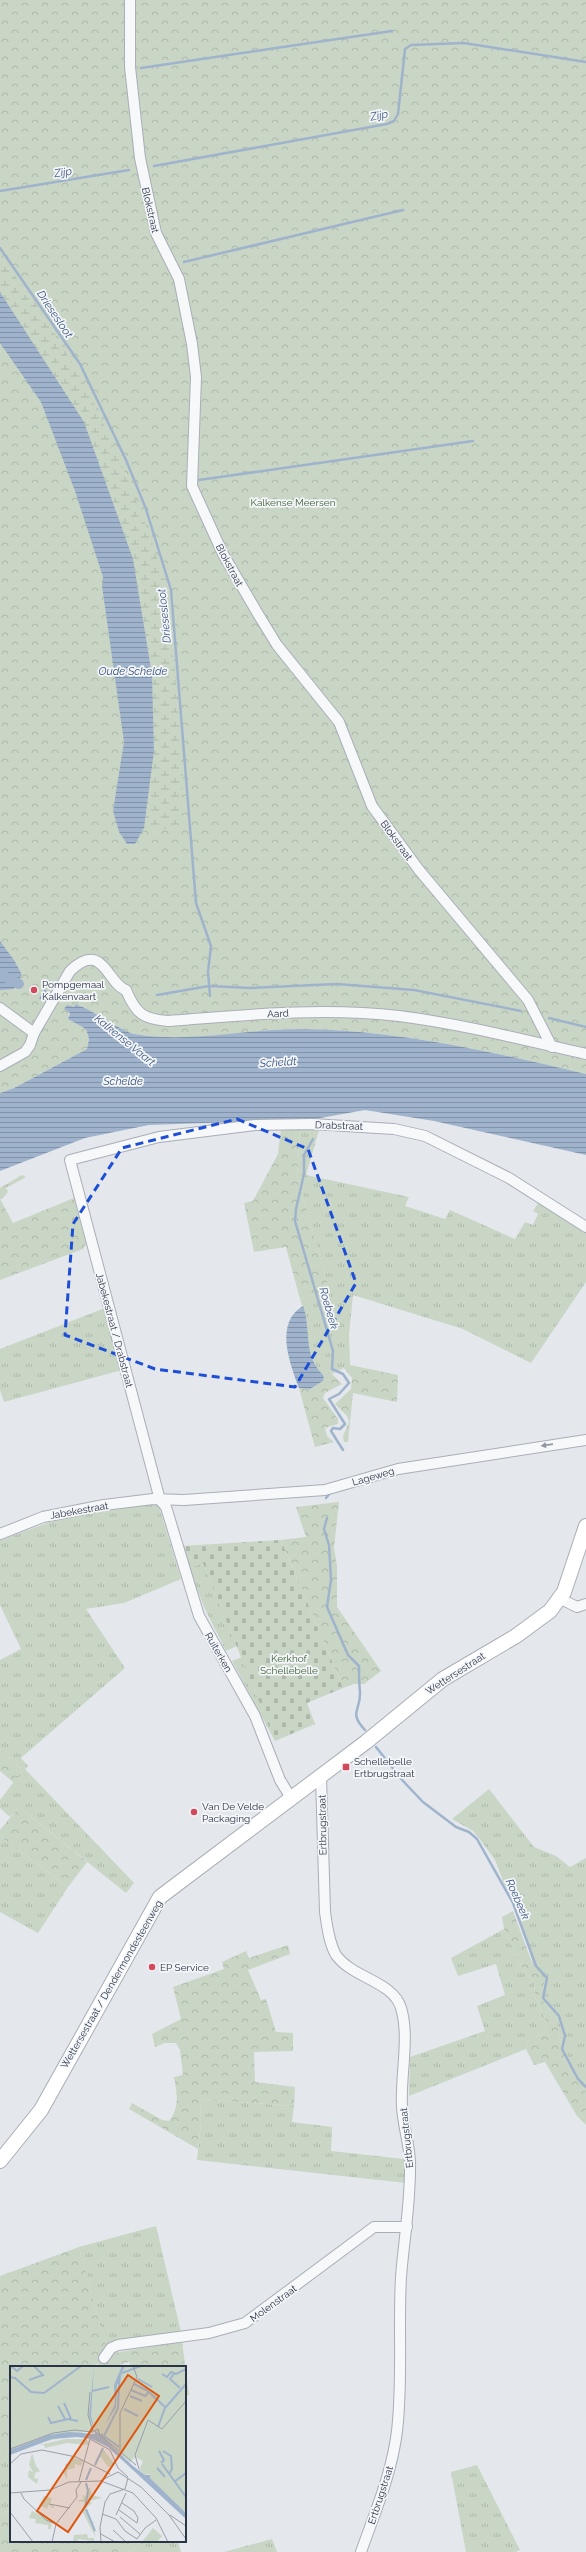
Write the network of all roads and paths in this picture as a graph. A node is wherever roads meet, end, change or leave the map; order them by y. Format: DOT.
graph roads {
  1 [pos="130,0"];
  2 [pos="0,1008"];
  3 [pos="34,1033"];
  4 [pos="552,1047"];
  5 [pos="586,1054"];
  6 [pos="0,1066"];
  7 [pos="70,1160"];
  8 [pos="586,1227"];
  9 [pos="586,1440"];
  10 [pos="160,1500"];
  11 [pos="586,1526"];
  12 [pos="0,1534"];
  13 [pos="561,1599"];
  14 [pos="586,1604"];
  15 [pos="321,1776"];
  16 [pos="291,1798"];
  17 [pos="0,2161"];
  18 [pos="407,2227"];
  19 [pos="104,2358"];
  20 [pos="361,2552"];
  1 -- 4 [label="street, Blokstraat"];
  2 -- 3 [label="street"];
  3 -- 4 [label="street, Aard"];
  3 -- 6 [label="street, Aard"];
  4 -- 5 [label="street, Aard"];
  7 -- 8 [label="street, Drabstraat"];
  7 -- 10 [label="street, Jabekestraat / Drabstraat"];
  9 -- 10 [label="street, Lageweg, one-way"];
  10 -- 12 [label="street, Jabekestraat"];
  10 -- 16 [label="street, Ruiterken"];
  11 -- 13 [label="main road, Wettersestraat"];
  13 -- 14 [label="street"];
  13 -- 15 [label="main road, Wettersestraat"];
  15 -- 16 [label="main road, Wettersestraat"];
  15 -- 18 [label="street, Ertbrugstraat"];
  16 -- 17 [label="main road, Wettersestraat / Dendermondesteenweg"];
  18 -- 19 [label="street, Molenstraat"];
  18 -- 20 [label="street, Ertbrugstraat"];
}
